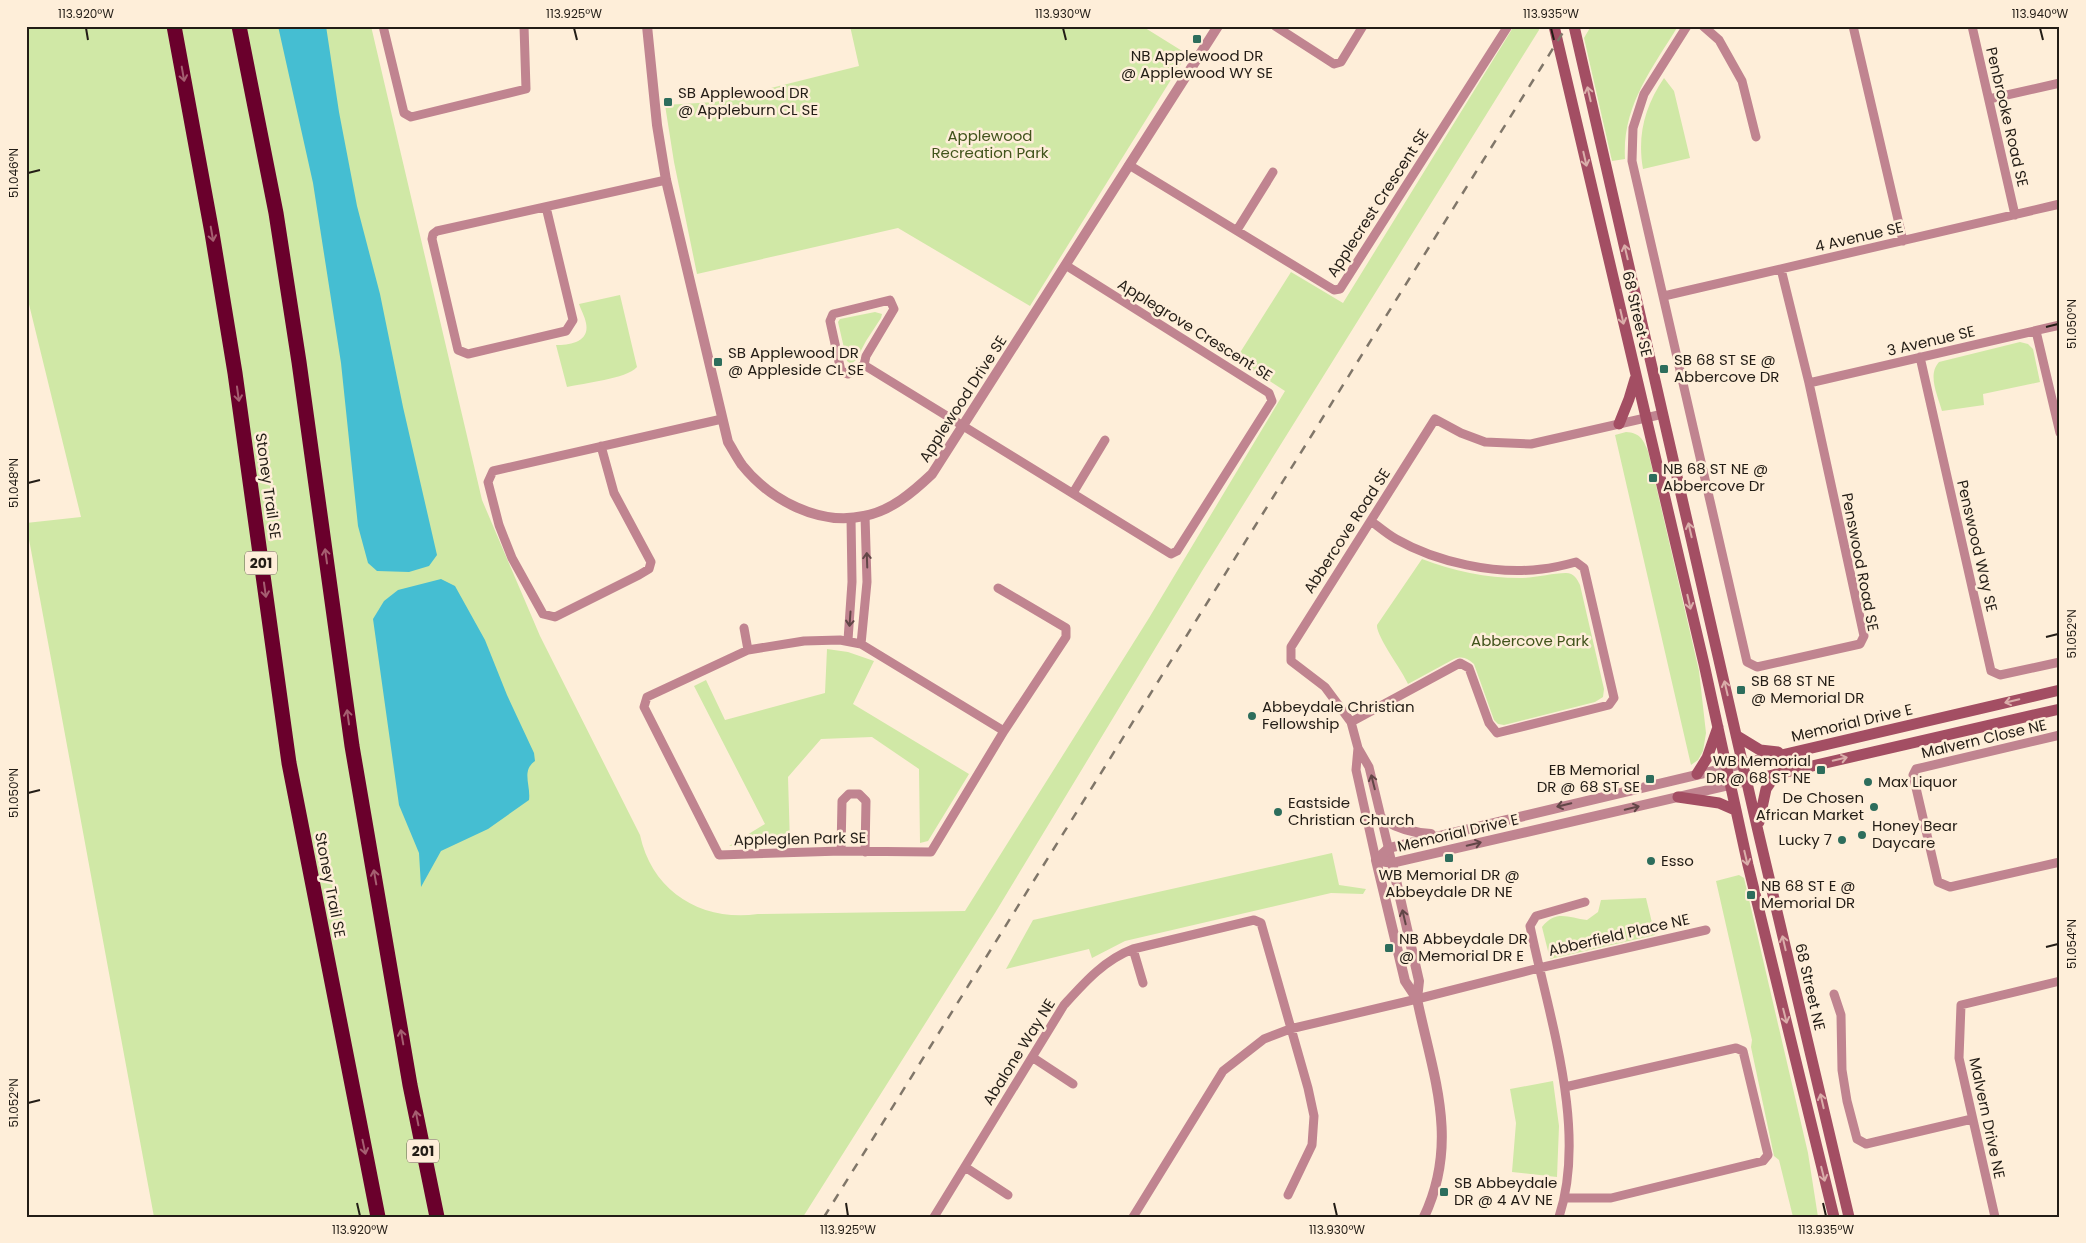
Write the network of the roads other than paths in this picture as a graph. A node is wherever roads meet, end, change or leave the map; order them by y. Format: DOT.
graph roads {
  1 [pos="174,26"];
  2 [pos="239,26"];
  3 [pos="383,26"];
  4 [pos="524,26"];
  5 [pos="647,26"];
  6 [pos="1218,26"];
  7 [pos="1275,26"];
  8 [pos="1363,26"];
  9 [pos="1508,26"];
  10 [pos="1554,26"];
  11 [pos="1574,26"];
  12 [pos="1687,26"];
  13 [pos="1703,26"];
  14 [pos="1853,26"];
  15 [pos="1972,26"];
  16 [pos="2060,83"];
  17 [pos="1989,99"];
  18 [pos="1756,137"];
  19 [pos="1130,165"];
  20 [pos="1273,172"];
  21 [pos="666,180"];
  22 [pos="2060,204"];
  23 [pos="546,207"];
  24 [pos="2015,215"];
  25 [pos="1237,230"];
  26 [pos="1903,241"];
  27 [pos="1067,266"];
  28 [pos="1781,269"];
  29 [pos="1664,296"];
  30 [pos="2060,325"];
  31 [pos="2036,331"];
  32 [pos="1920,357"];
  33 [pos="864,365"];
  34 [pos="1636,374"];
  35 [pos="1808,383"];
  36 [pos="1663,414"];
  37 [pos="1646,418"];
  38 [pos="722,419"];
  39 [pos="1619,424"];
  40 [pos="964,425"];
  41 [pos="2060,434"];
  42 [pos="1105,440"];
  43 [pos="601,446"];
  44 [pos="1073,493"];
  45 [pos="865,516"];
  46 [pos="851,518"];
  47 [pos="1370,521"];
  48 [pos="852,582"];
  49 [pos="867,582"];
  50 [pos="998,588"];
  51 [pos="744,628"];
  52 [pos="848,640"];
  53 [pos="861,644"];
  54 [pos="748,650"];
  55 [pos="2060,662"];
  56 [pos="2060,690"];
  57 [pos="2060,709"];
  58 [pos="1352,722"];
  59 [pos="1718,727"];
  60 [pos="1004,731"];
  61 [pos="2060,735"];
  62 [pos="1737,736"];
  63 [pos="1358,748"];
  64 [pos="1787,754"];
  65 [pos="1743,764"];
  66 [pos="1726,767"];
  67 [pos="1696,774"];
  68 [pos="1776,774"];
  69 [pos="1747,781"];
  70 [pos="1730,785"];
  71 [pos="1678,797"];
  72 [pos="1736,810"];
  73 [pos="1383,819"];
  74 [pos="1758,832"];
  75 [pos="1440,834"];
  76 [pos="1389,848"];
  77 [pos="841,851"];
  78 [pos="865,852"];
  79 [pos="1376,860"];
  80 [pos="2060,862"];
  81 [pos="1392,863"];
  82 [pos="1585,902"];
  83 [pos="1706,930"];
  84 [pos="1133,949"];
  85 [pos="1539,968"];
  86 [pos="2060,982"];
  87 [pos="1143,983"];
  88 [pos="1834,994"];
  89 [pos="1416,999"];
  90 [pos="1290,1029"];
  91 [pos="1032,1057"];
  92 [pos="1073,1084"];
  93 [pos="1565,1087"];
  94 [pos="1972,1118"];
  95 [pos="965,1167"];
  96 [pos="1008,1195"];
  97 [pos="1288,1195"];
  98 [pos="1565,1198"];
  99 [pos="1832,1214"];
  100 [pos="378,1217"];
  101 [pos="437,1217"];
  102 [pos="934,1217"];
  103 [pos="1133,1217"];
  104 [pos="1424,1217"];
  105 [pos="1559,1217"];
  106 [pos="1849,1217"];
  107 [pos="1995,1217"];
  1 -- 100 [label="highway, Stoney Trail SE / 201, one-way"];
  101 -- 2 [label="highway, 201, one-way"];
  3 -- 4 [label="street"];
  5 -- 21 [label="street, Applewood Drive SE"];
  6 -- 19 [label="street, Applewood Drive SE"];
  7 -- 8 [label="street"];
  9 -- 25 [label="street, Applecrest Crescent SE"];
  10 -- 34 [label="main road, 68 Street SE, one-way"];
  36 -- 11 [label="main road, 68 Street SE, one-way"];
  12 -- 29 [label="street"];
  13 -- 18 [label="street"];
  14 -- 26 [label="street"];
  15 -- 17 [label="street, Penbrooke Road SE"];
  16 -- 17 [label="street"];
  17 -- 24 [label="street, Penbrooke Road SE"];
  19 -- 25 [label="street, Applecrest Crescent SE"];
  19 -- 27 [label="street, Applewood Drive SE"];
  20 -- 25 [label="street"];
  21 -- 23 [label="street"];
  21 -- 38 [label="street, Applewood Drive SE"];
  22 -- 24 [label="street, 4 Avenue SE"];
  23 -- 23 [label="street"];
  24 -- 26 [label="street, 4 Avenue SE"];
  26 -- 28 [label="street, 4 Avenue SE"];
  27 -- 40 [label="street, Applewood Drive SE"];
  27 -- 44 [label="street, Applegrove Crescent SE"];
  28 -- 29 [label="street, 4 Avenue SE"];
  28 -- 35 [label="street, Penswood Road SE"];
  29 -- 35 [label="street, Penswood Road SE"];
  30 -- 31 [label="street, 3 Avenue SE"];
  31 -- 32 [label="street, 3 Avenue SE"];
  31 -- 41 [label="street"];
  32 -- 35 [label="street, 3 Avenue SE"];
  32 -- 55 [label="street, Penswood Way SE"];
  33 -- 33 [label="street"];
  33 -- 40 [label="street, Applegrove Crescent SE"];
  34 -- 37 [label="main road, 68 Street SE"];
  34 -- 39 [label="main road"];
  36 -- 37 [label="street"];
  62 -- 36 [label="main road, 68 Street SE, one-way"];
  37 -- 39 [label="street"];
  37 -- 59 [label="main road, 68 Street SE, one-way"];
  38 -- 43 [label="street"];
  38 -- 46 [label="street, Applewood Drive SE"];
  39 -- 47 [label="street, Abbercove Road SE"];
  40 -- 44 [label="street, Applegrove Crescent SE"];
  40 -- 45 [label="street, Applewood Drive SE"];
  42 -- 44 [label="street"];
  43 -- 43 [label="street"];
  45 -- 46 [label="street, Applewood Drive SE"];
  49 -- 45 [label="street, one-way"];
  46 -- 48 [label="street"];
  47 -- 58 [label="street, Abbercove Road SE"];
  47 -- 58 [label="street"];
  48 -- 49 [label="street"];
  48 -- 52 [label="street, one-way"];
  49 -- 53 [label="street"];
  50 -- 60 [label="street"];
  51 -- 54 [label="street"];
  52 -- 53 [label="street, Appleglen Park SE"];
  52 -- 54 [label="street, Appleglen Park SE"];
  53 -- 60 [label="street, Appleglen Park SE"];
  54 -- 77 [label="street, Appleglen Park SE"];
  56 -- 64 [label="main road, Memorial Drive E, one-way"];
  68 -- 57 [label="main road, Memorial Drive E, one-way"];
  58 -- 63 [label="street"];
  59 -- 66 [label="main road, 68 Street SE"];
  59 -- 67 [label="main road"];
  60 -- 78 [label="street, Appleglen Park SE"];
  61 -- 80 [label="street, Malvern Close NE"];
  62 -- 64 [label="main road"];
  62 -- 65 [label="main road, 68 Street SE"];
  73 -- 63 [label="street, one-way"];
  63 -- 79 [label="street"];
  64 -- 65 [label="main road, Memorial Drive E"];
  65 -- 66 [label="street, Memorial Drive E"];
  65 -- 69 [label="main road, 68 Street NE"];
  66 -- 67 [label="street, Memorial Drive E"];
  66 -- 70 [label="main road, 68 Street SE"];
  67 -- 75 [label="street, Memorial Drive E, one-way"];
  68 -- 69 [label="main road, Memorial Drive E"];
  68 -- 74 [label="main road"];
  69 -- 70 [label="street, Memorial Drive E"];
  69 -- 74 [label="main road, 68 Street NE"];
  70 -- 71 [label="street, Memorial Drive E"];
  70 -- 72 [label="main road, 68 Street NE"];
  71 -- 72 [label="main road"];
  81 -- 71 [label="street, Memorial Drive E, one-way"];
  72 -- 99 [label="main road, 68 Street NE, one-way"];
  73 -- 75 [label="street"];
  73 -- 76 [label="street"];
  106 -- 74 [label="main road, 68 Street NE, one-way"];
  75 -- 76 [label="street, Memorial Drive E"];
  76 -- 79 [label="street, Memorial Drive E"];
  76 -- 81 [label="street"];
  77 -- 78 [label="street, Appleglen Park SE"];
  77 -- 78 [label="street"];
  79 -- 81 [label="street, Memorial Drive E"];
  79 -- 89 [label="street"];
  89 -- 81 [label="street, one-way"];
  82 -- 85 [label="street"];
  83 -- 85 [label="street, Abberfield Place NE"];
  84 -- 87 [label="street"];
  84 -- 90 [label="street, Abalone Way NE"];
  84 -- 91 [label="street, Abalone Way NE"];
  85 -- 89 [label="street, Abberfield Place NE"];
  85 -- 93 [label="street"];
  86 -- 94 [label="street, Malvern Drive NE"];
  88 -- 94 [label="street"];
  89 -- 90 [label="street, Abberfield Place NE"];
  89 -- 104 [label="street"];
  90 -- 97 [label="street, Abalone Way NE"];
  90 -- 103 [label="street, Abberfield Place NE"];
  91 -- 92 [label="street"];
  91 -- 95 [label="street, Abalone Way NE"];
  93 -- 98 [label="street"];
  93 -- 98 [label="street"];
  94 -- 107 [label="street, Malvern Drive NE"];
  95 -- 96 [label="street"];
  95 -- 102 [label="street, Abalone Way NE"];
  98 -- 105 [label="street"];
}
